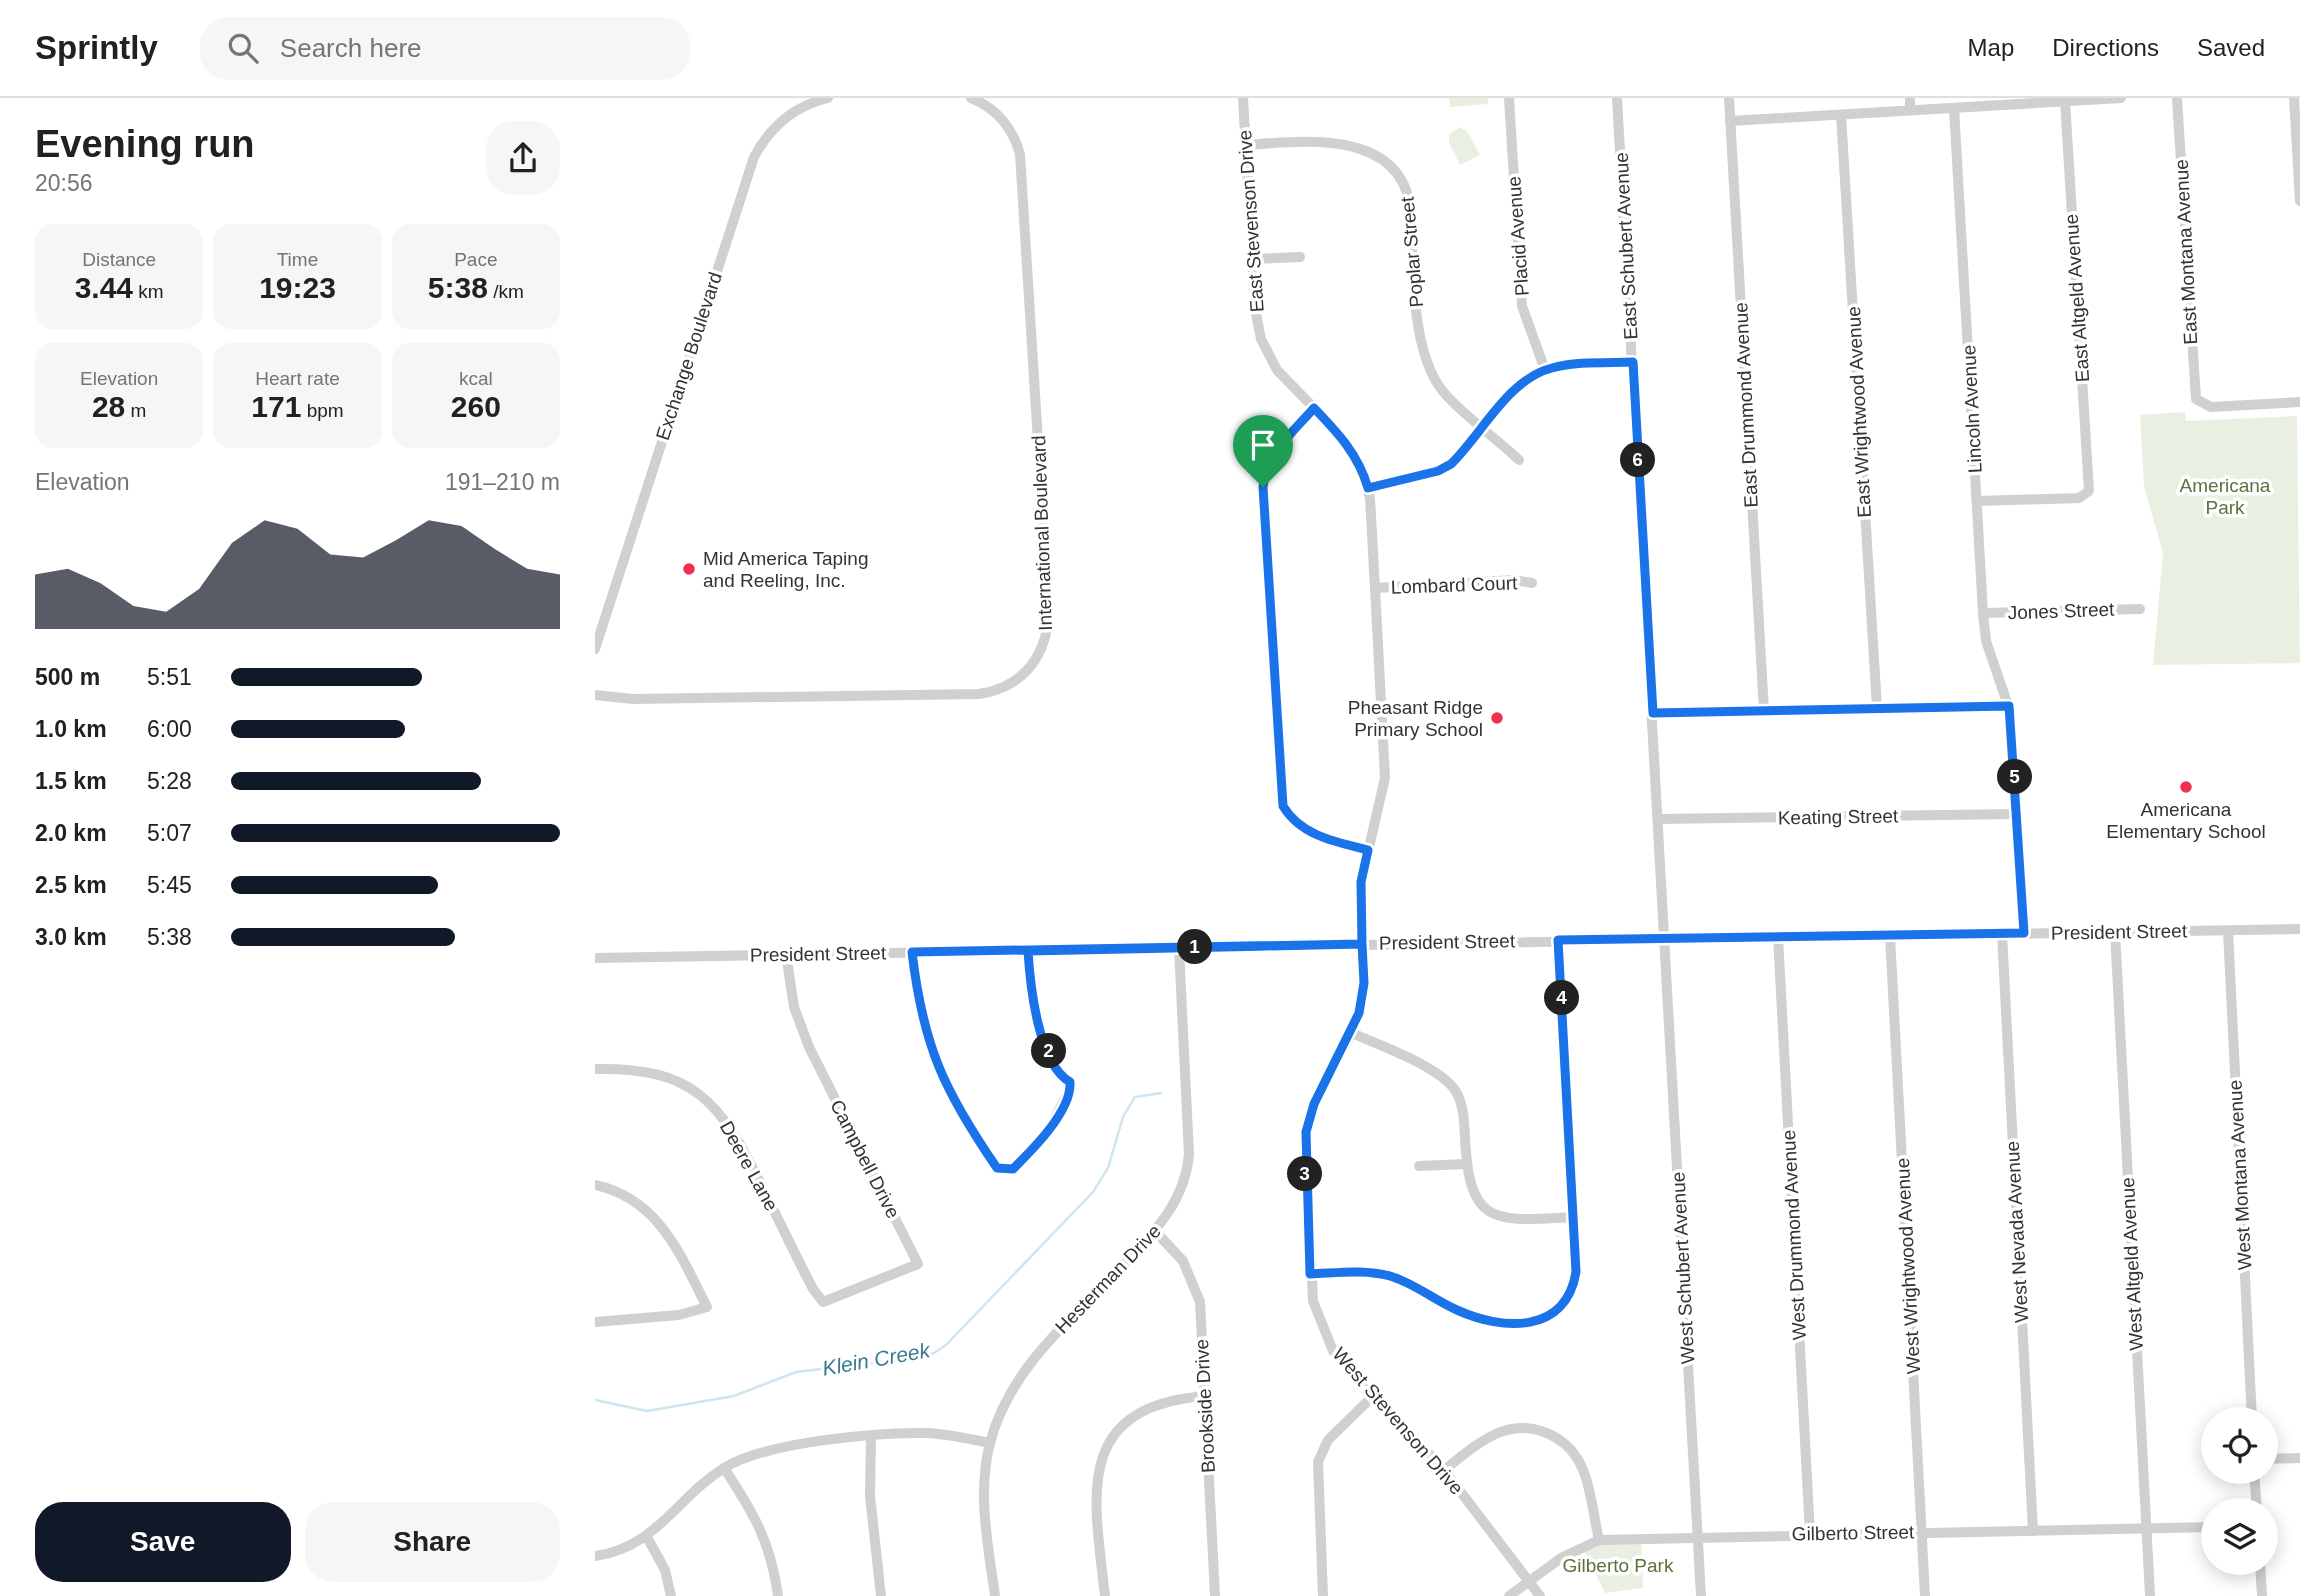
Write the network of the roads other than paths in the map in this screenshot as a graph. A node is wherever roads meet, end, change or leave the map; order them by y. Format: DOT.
graph roads {
  1 [pos="828,98"];
  2 [pos="971,98"];
  3 [pos="1243,98"];
  4 [pos="1509,98"];
  5 [pos="1617,98"];
  6 [pos="1729,98"];
  7 [pos="1910,98"];
  8 [pos="2121,98"];
  9 [pos="2177,98"];
  10 [pos="2294,98"];
  11 [pos="2065,101"];
  12 [pos="1954,108"];
  13 [pos="1910,110"];
  14 [pos="1842,115"];
  15 [pos="1730,121"];
  16 [pos="1246,145"];
  17 [pos="2300,201"];
  18 [pos="1300,257"];
  19 [pos="1253,259"];
  20 [pos="1633,362"];
  21 [pos="1545,370"];
  22 [pos="2300,402"];
  23 [pos="1314,408"];
  24 [pos="1484,427"];
  25 [pos="1519,460"];
  26 [pos="1368,488"];
  27 [pos="1977,501"];
  28 [pos="1532,583"];
  29 [pos="1375,588"];
  30 [pos="2140,608"];
  31 [pos="1983,613"];
  32 [pos="595,649"];
  33 [pos="595,695"];
  34 [pos="2009,706"];
  35 [pos="1877,708"];
  36 [pos="1764,711"];
  37 [pos="1653,713"];
  38 [pos="2017,814"];
  39 [pos="1659,820"];
  40 [pos="1368,850"];
  41 [pos="2300,929"];
  42 [pos="2228,931"];
  43 [pos="2115,932"];
  44 [pos="2024,933"];
  45 [pos="2002,934"];
  46 [pos="1890,936"];
  47 [pos="1778,937"];
  48 [pos="1666,939"];
  49 [pos="1558,940"];
  50 [pos="1362,944"];
  51 [pos="1179,948"];
  52 [pos="1028,951"];
  53 [pos="912,952"];
  54 [pos="786,954"];
  55 [pos="595,958"];
  56 [pos="1352,1033"];
  57 [pos="595,1069"];
  58 [pos="1466,1164"];
  59 [pos="1419,1166"];
  60 [pos="595,1185"];
  61 [pos="1574,1217"];
  62 [pos="1156,1231"];
  63 [pos="1310,1274"];
  64 [pos="823,1302"];
  65 [pos="595,1322"];
  66 [pos="1375,1394"];
  67 [pos="1205,1396"];
  68 [pos="2251,1407"];
  69 [pos="871,1436"];
  70 [pos="990,1443"];
  71 [pos="2300,1458"];
  72 [pos="2278,1459"];
  73 [pos="724,1468"];
  74 [pos="1444,1470"];
  75 [pos="2201,1527"];
  76 [pos="2146,1528"];
  77 [pos="2033,1531"];
  78 [pos="1922,1532"];
  79 [pos="1810,1534"];
  80 [pos="1697,1535"];
  81 [pos="647,1537"];
  82 [pos="1599,1540"];
  83 [pos="595,1556"];
  84 [pos="2261,1575"];
  85 [pos="1529,1581"];
  86 [pos="671,1596"];
  87 [pos="778,1596"];
  88 [pos="881,1596"];
  89 [pos="995,1596"];
  90 [pos="1105,1596"];
  91 [pos="1215,1596"];
  92 [pos="1323,1596"];
  93 [pos="1509,1596"];
  94 [pos="1540,1596"];
  95 [pos="1701,1596"];
  96 [pos="1925,1596"];
  97 [pos="2150,1596"];
  98 [pos="2262,1596"];
  1 -- 32 [label="street, Exchange Boulevard"];
  2 -- 33 [label="street, International Boulevard"];
  3 -- 16 [label="street, East Stevenson Drive"];
  4 -- 21 [label="street, Placid Avenue"];
  5 -- 20 [label="street, East Schubert Avenue"];
  6 -- 15 [label="street, East Drummond Avenue"];
  7 -- 13 [label="street"];
  8 -- 11 [label="street"];
  9 -- 22 [label="street, East Montana Avenue"];
  10 -- 17 [label="street"];
  11 -- 12 [label="street"];
  11 -- 27 [label="street, East Altgeld Avenue"];
  12 -- 13 [label="street"];
  12 -- 27 [label="street, Lincoln Avenue"];
  13 -- 14 [label="street"];
  14 -- 15 [label="street"];
  14 -- 35 [label="street, East Wrightwood Avenue"];
  15 -- 36 [label="street, East Drummond Avenue"];
  16 -- 19 [label="street, East Stevenson Drive"];
  16 -- 24 [label="street, Poplar Street"];
  18 -- 19 [label="street"];
  19 -- 23 [label="street, East Stevenson Drive"];
  20 -- 21 [label="street"];
  20 -- 37 [label="street, East Schubert Avenue"];
  21 -- 24 [label="street"];
  23 -- 26 [label="street, East Stevenson Drive"];
  23 -- 40 [label="street"];
  24 -- 25 [label="street, Poplar Street"];
  24 -- 26 [label="street"];
  26 -- 29 [label="street, East Stevenson Drive"];
  27 -- 31 [label="street, Lincoln Avenue"];
  28 -- 29 [label="street, Lombard Court"];
  29 -- 40 [label="street, East Stevenson Drive"];
  30 -- 31 [label="street, Jones Street"];
  31 -- 34 [label="street, Lincoln Avenue"];
  34 -- 35 [label="street"];
  34 -- 38 [label="street, Lincoln Avenue"];
  35 -- 36 [label="street"];
  36 -- 37 [label="street"];
  37 -- 39 [label="street, East Schubert Avenue"];
  38 -- 39 [label="street, Keating Street"];
  38 -- 44 [label="street, Lincoln Avenue"];
  39 -- 48 [label="street, East Schubert Avenue"];
  40 -- 50 [label="street, East Stevenson Drive"];
  41 -- 42 [label="street, President Street"];
  42 -- 43 [label="street, President Street"];
  42 -- 68 [label="street, West Montana Avenue"];
  43 -- 44 [label="street, President Street"];
  43 -- 76 [label="street, West Altgeld Avenue"];
  44 -- 45 [label="street, President Street"];
  45 -- 46 [label="street, President Street"];
  45 -- 77 [label="street, West Nevada Avenue"];
  46 -- 47 [label="street, President Street"];
  46 -- 78 [label="street, West Wrightwood Avenue"];
  47 -- 48 [label="street, President Street"];
  47 -- 79 [label="street, West Drummond Avenue"];
  48 -- 49 [label="street, President Street"];
  48 -- 80 [label="street, West Schubert Avenue"];
  49 -- 50 [label="street, President Street"];
  49 -- 61 [label="street"];
  50 -- 51 [label="street, President Street"];
  50 -- 56 [label="street, West Stevenson Drive"];
  51 -- 52 [label="street, President Street"];
  51 -- 62 [label="street, Hesterman Drive"];
  52 -- 53 [label="street, President Street"];
  52 -- 53 [label="street"];
  53 -- 54 [label="street, President Street"];
  54 -- 55 [label="street, President Street"];
  54 -- 64 [label="street, Campbell Drive"];
  56 -- 58 [label="street"];
  56 -- 63 [label="street, West Stevenson Drive"];
  57 -- 64 [label="street, Deere Lane"];
  58 -- 59 [label="street"];
  58 -- 61 [label="street"];
  60 -- 65 [label="street"];
  61 -- 63 [label="street"];
  62 -- 67 [label="street, Brookside Drive"];
  62 -- 70 [label="street, Hesterman Drive"];
  63 -- 66 [label="street, West Stevenson Drive"];
  66 -- 74 [label="street, West Stevenson Drive"];
  66 -- 92 [label="street"];
  67 -- 90 [label="street"];
  67 -- 91 [label="street, Brookside Drive"];
  69 -- 70 [label="street"];
  69 -- 73 [label="street"];
  69 -- 88 [label="street"];
  70 -- 89 [label="street, Hesterman Drive"];
  71 -- 72 [label="street"];
  73 -- 81 [label="street"];
  73 -- 87 [label="street"];
  74 -- 82 [label="street"];
  74 -- 85 [label="street, West Stevenson Drive"];
  75 -- 76 [label="street, Gilberto Street"];
  76 -- 77 [label="street, Gilberto Street"];
  76 -- 97 [label="street, West Altgeld Avenue"];
  77 -- 78 [label="street, Gilberto Street"];
  78 -- 79 [label="street, Gilberto Street"];
  78 -- 96 [label="street, West Wrightwood Avenue"];
  79 -- 80 [label="street, Gilberto Street"];
  80 -- 82 [label="street, Gilberto Street"];
  80 -- 95 [label="street, West Schubert Avenue"];
  81 -- 83 [label="street"];
  81 -- 86 [label="street"];
  82 -- 85 [label="street, Gilberto Street"];
  84 -- 98 [label="street"];
  85 -- 93 [label="street, Gilberto Street"];
  85 -- 94 [label="street, West Stevenson Drive"];
}
